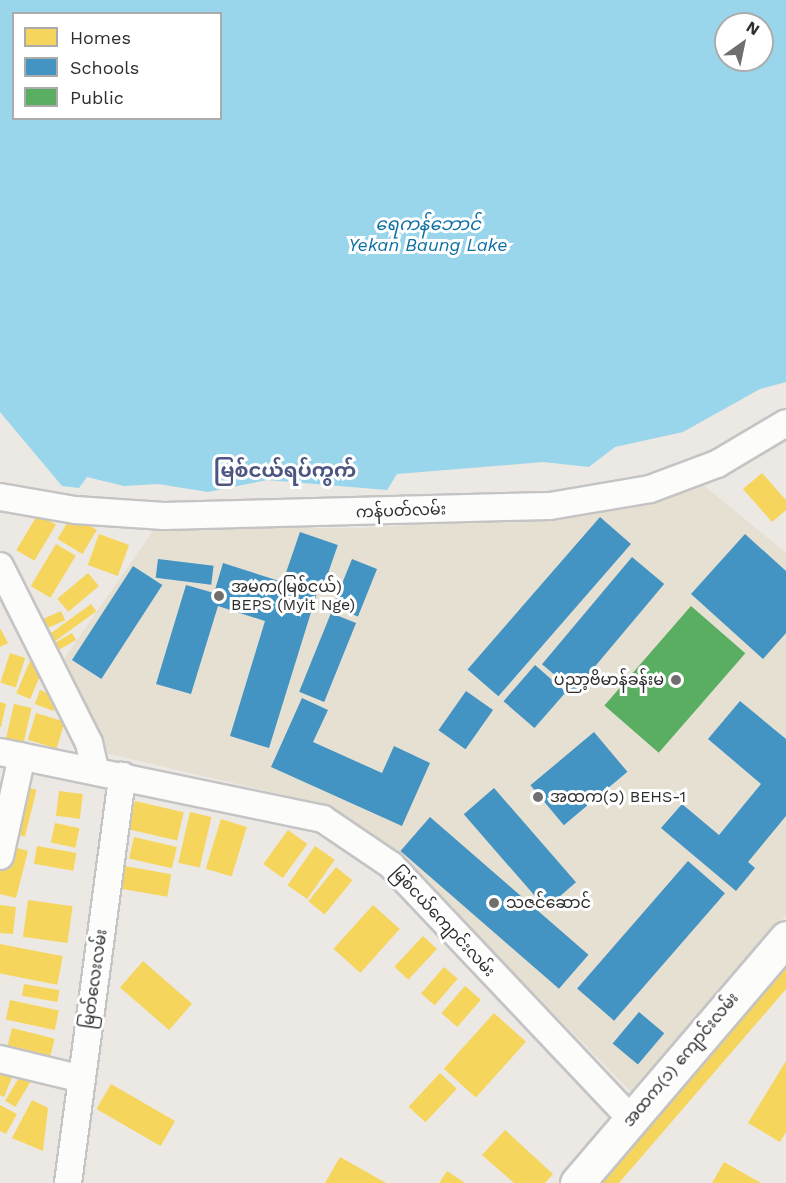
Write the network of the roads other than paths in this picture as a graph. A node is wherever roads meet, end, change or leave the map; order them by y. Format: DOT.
graph roads {
  1 [pos="785,425"];
  2 [pos="0,497"];
  3 [pos="0,566"];
  4 [pos="11,754"];
  5 [pos="95,769"];
  6 [pos="122,776"];
  7 [pos="0,856"];
  8 [pos="786,938"];
  9 [pos="0,1059"];
  10 [pos="82,1079"];
  11 [pos="631,1119"];
  12 [pos="68,1183"];
  13 [pos="578,1183"];
  1 -- 2 [label="street, ကန်ပတ်လမ်း"];
  3 -- 5 [label="street"];
  4 -- 5 [label="street, မြစ်ငယ်ကျောင်းလမ်း"];
  4 -- 7 [label="street"];
  5 -- 6 [label="street, မြစ်ငယ်ကျောင်းလမ်း"];
  6 -- 10 [label="street, မြတ်လေးလမ်း"];
  6 -- 11 [label="street, မြစ်ငယ်ကျောင်းလမ်း"];
  8 -- 11 [label="main road, အထက(၁) ကျောင်းလမ်း"];
  9 -- 10 [label="street"];
  10 -- 12 [label="street, မြတ်လေးလမ်း"];
  11 -- 13 [label="main road, အထက(၁) ကျောင်းလမ်း"];
}
